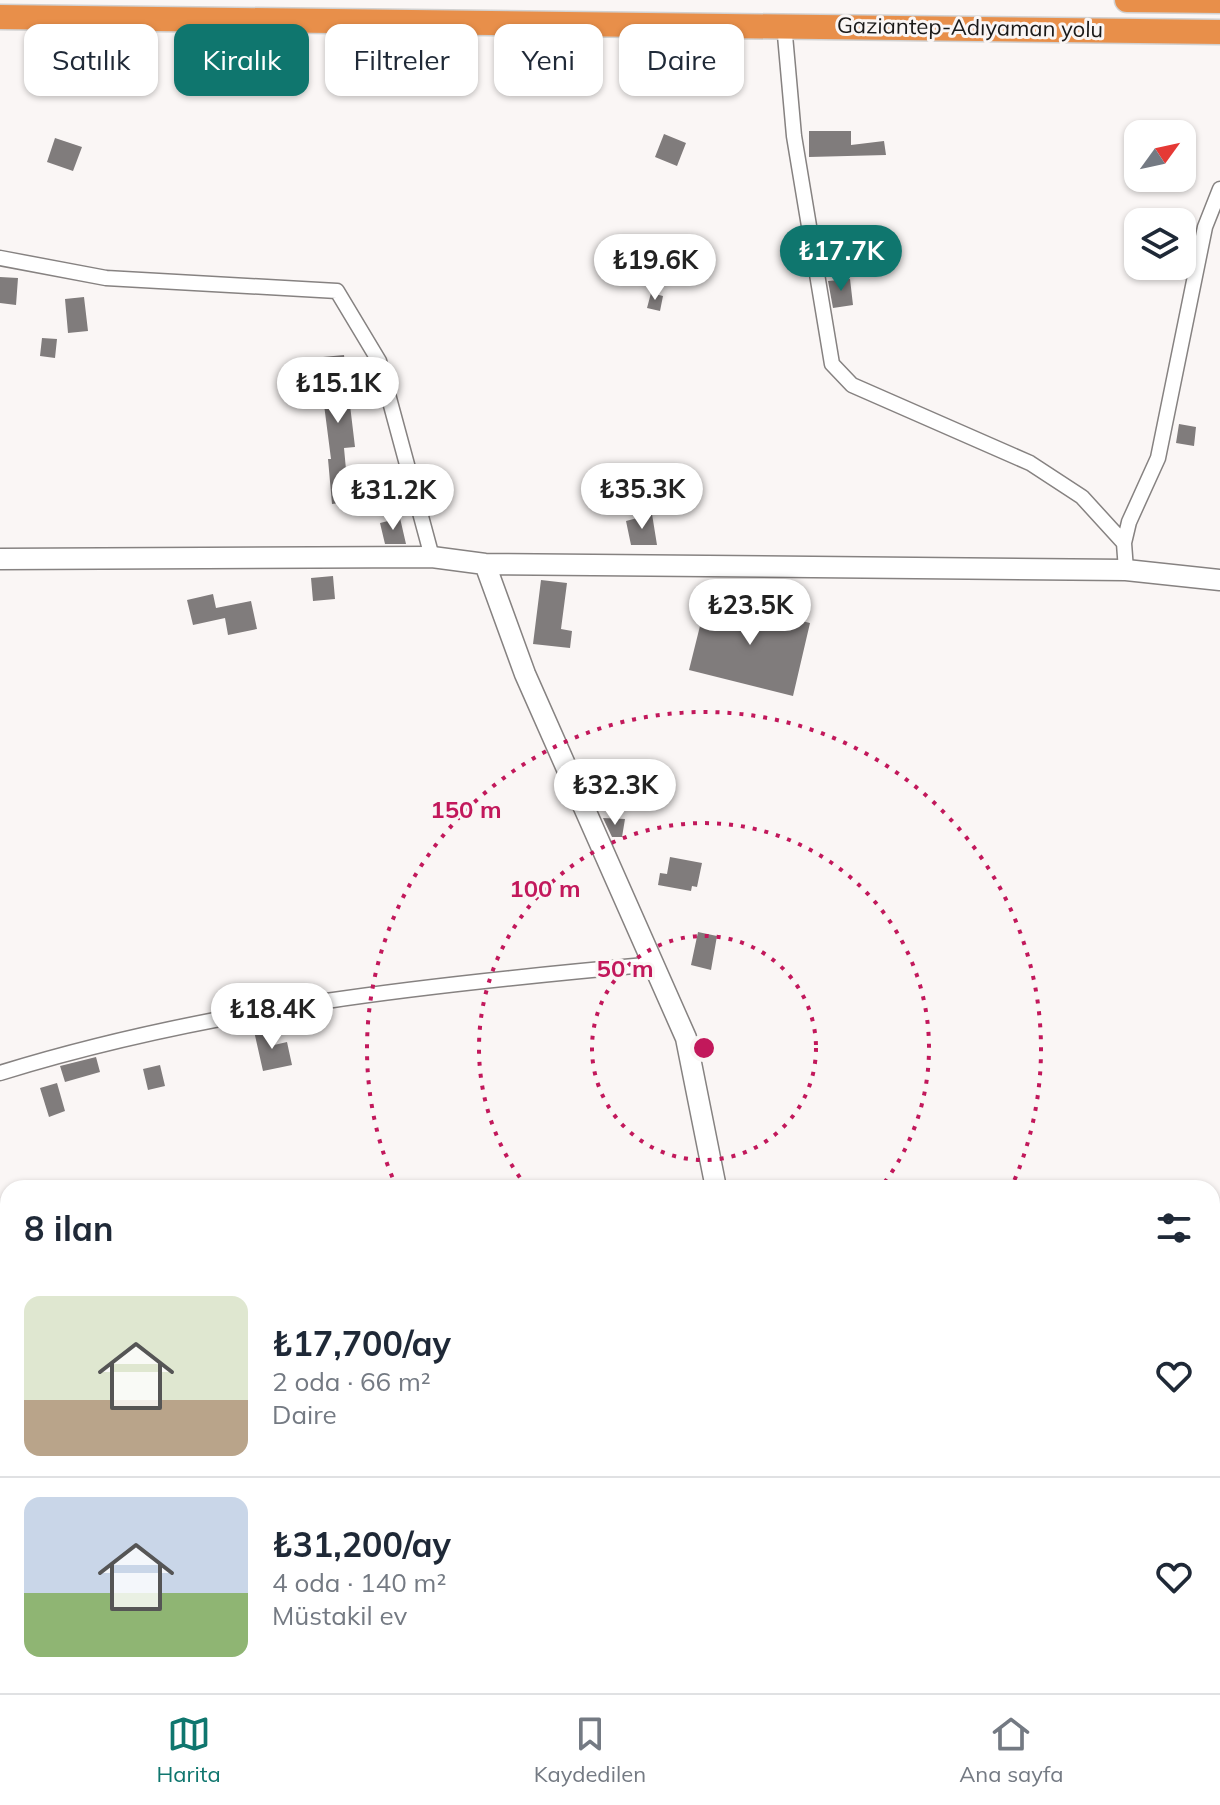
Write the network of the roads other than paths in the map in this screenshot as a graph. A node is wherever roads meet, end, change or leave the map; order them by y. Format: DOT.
graph roads {
  1 [pos="1127,0"];
  2 [pos="1220,1"];
  3 [pos="0,17"];
  4 [pos="784,24"];
  5 [pos="1220,32"];
  6 [pos="1220,189"];
  7 [pos="0,258"];
  8 [pos="1124,543"];
  9 [pos="432,557"];
  10 [pos="0,559"];
  11 [pos="485,564"];
  12 [pos="1126,570"];
  13 [pos="1220,580"];
  14 [pos="656,964"];
  15 [pos="0,1073"];
  16 [pos="714,1180"];
  1 -- 2 [label="highway, Gaziantep-Adıyaman yolu"];
  3 -- 4 [label="highway, Gaziantep-Adıyaman yolu"];
  4 -- 5 [label="highway, Gaziantep-Adıyaman yolu"];
  4 -- 8 [label="street"];
  6 -- 8 [label="street"];
  7 -- 9 [label="street"];
  8 -- 12 [label="street"];
  9 -- 10 [label="street"];
  9 -- 11 [label="street"];
  11 -- 12 [label="street"];
  11 -- 14 [label="street"];
  12 -- 13 [label="street"];
  14 -- 15 [label="street"];
  14 -- 16 [label="street"];
}
